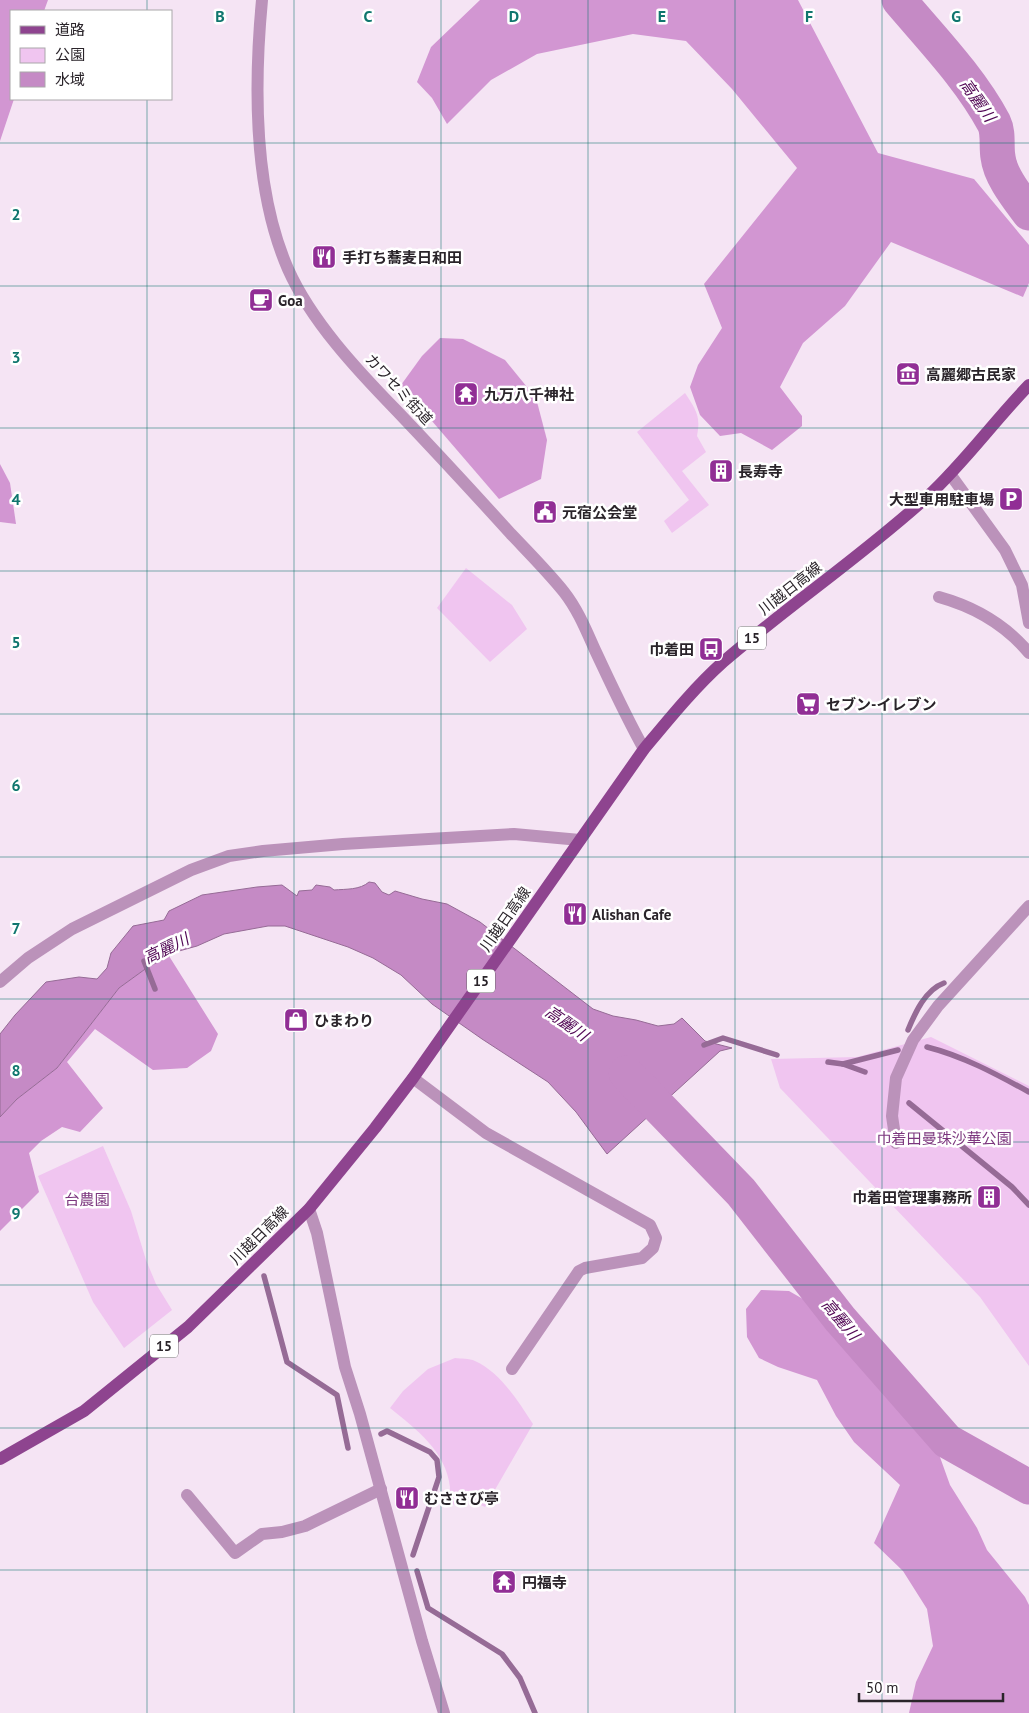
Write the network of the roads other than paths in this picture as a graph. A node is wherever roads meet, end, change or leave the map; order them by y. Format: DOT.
graph roads {
  1 [pos="262,0"];
  2 [pos="1029,385"];
  3 [pos="950,474"];
  4 [pos="939,597"];
  5 [pos="1029,623"];
  6 [pos="1029,653"];
  7 [pos="644,749"];
  8 [pos="580,840"];
  9 [pos="1029,906"];
  10 [pos="0,982"];
  11 [pos="413,1078"];
  12 [pos="896,1143"];
  13 [pos="309,1209"];
  14 [pos="512,1369"];
  15 [pos="0,1459"];
  16 [pos="381,1490"];
  17 [pos="188,1495"];
  18 [pos="444,1713"];
  1 -- 7 [label="street, カワセミ街道"];
  2 -- 3 [label="main road, 川越日高線 / 15"];
  3 -- 5 [label="street"];
  3 -- 7 [label="main road, 川越日高線 / 15"];
  4 -- 6 [label="street"];
  7 -- 8 [label="main road, 川越日高線 / 15"];
  8 -- 10 [label="street"];
  8 -- 11 [label="main road, 川越日高線 / 15"];
  9 -- 12 [label="street"];
  11 -- 13 [label="main road, 川越日高線 / 15"];
  11 -- 14 [label="street"];
  13 -- 15 [label="main road, 川越日高線 / 15"];
  13 -- 16 [label="street"];
  16 -- 17 [label="street"];
  16 -- 18 [label="street"];
}
